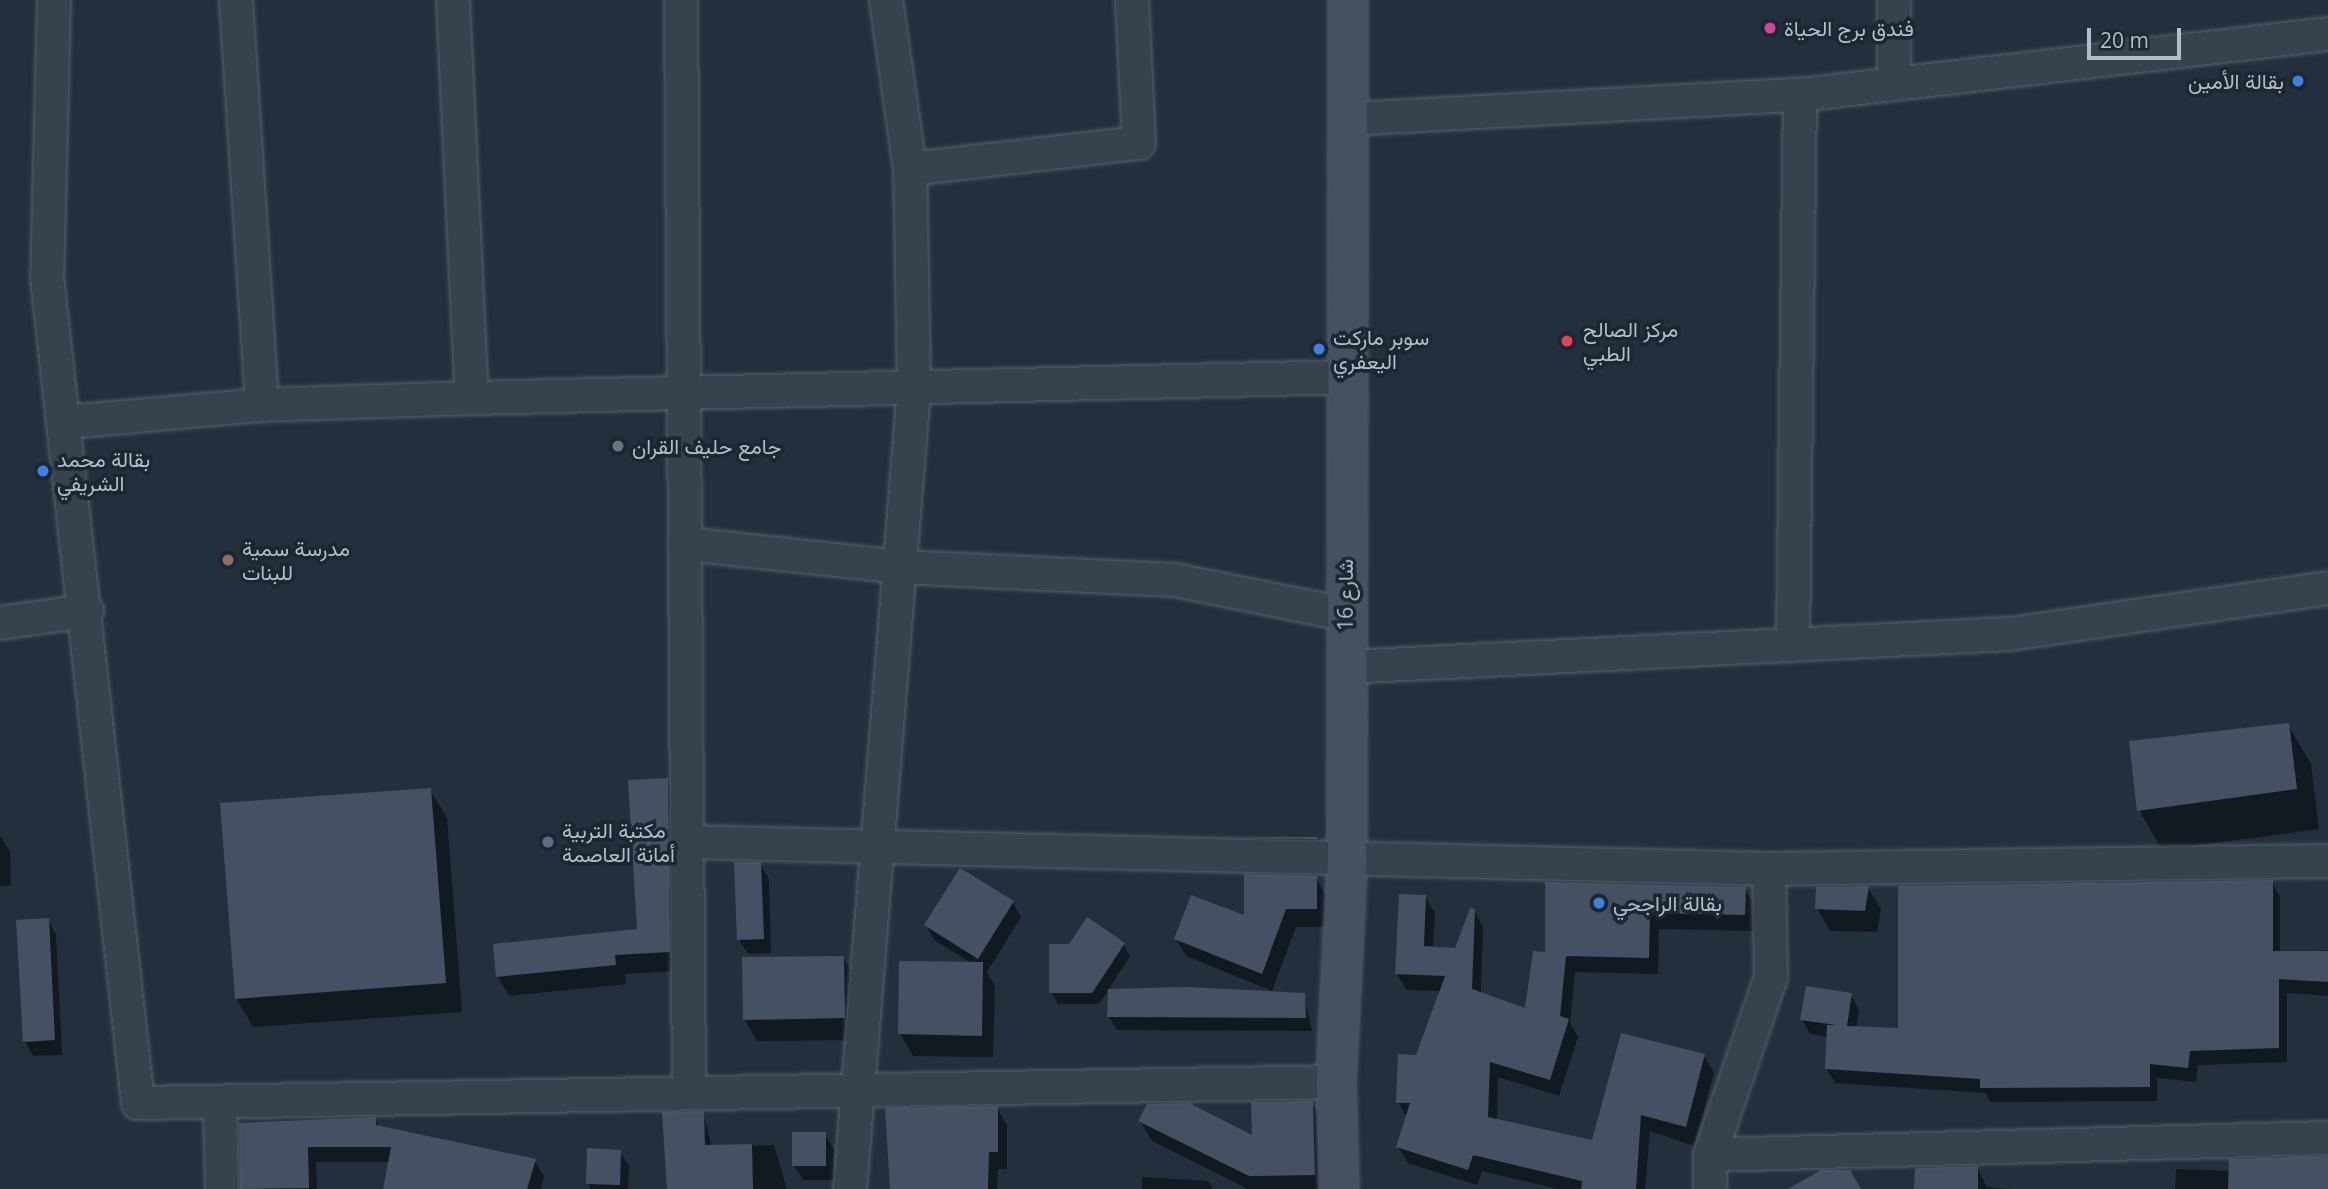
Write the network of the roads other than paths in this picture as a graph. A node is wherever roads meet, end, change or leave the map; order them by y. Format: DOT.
graph roads {
  1 [pos="54,0"];
  2 [pos="236,0"];
  3 [pos="453,0"];
  4 [pos="681,0"];
  5 [pos="886,0"];
  6 [pos="1132,0"];
  7 [pos="1348,0"];
  8 [pos="1894,0"];
  9 [pos="2328,34"];
  10 [pos="1894,84"];
  11 [pos="1800,94"];
  12 [pos="1350,119"];
  13 [pos="910,169"];
  14 [pos="1350,377"];
  15 [pos="914,388"];
  16 [pos="685,390"];
  17 [pos="472,398"];
  18 [pos="262,405"];
  19 [pos="67,422"];
  20 [pos="686,544"];
  21 [pos="900,567"];
  22 [pos="2328,588"];
  23 [pos="87,611"];
  24 [pos="1343,614"];
  25 [pos="0,623"];
  26 [pos="1793,643"];
  27 [pos="1346,667"];
  28 [pos="688,842"];
  29 [pos="877,852"];
  30 [pos="1347,862"];
  31 [pos="2328,862"];
  32 [pos="1769,869"];
  33 [pos="1336,1082"];
  34 [pos="855,1090"];
  35 [pos="689,1092"];
  36 [pos="220,1102"];
  37 [pos="2328,1138"];
  38 [pos="1710,1154"];
  39 [pos="222,1189"];
  40 [pos="850,1189"];
  41 [pos="1339,1189"];
  42 [pos="1710,1189"];
  1 -- 19 [label="street"];
  2 -- 18 [label="street"];
  3 -- 17 [label="street"];
  4 -- 16 [label="street"];
  5 -- 13 [label="street"];
  6 -- 13 [label="street"];
  7 -- 12 [label="street, شارع 16"];
  8 -- 10 [label="street"];
  9 -- 10 [label="street"];
  10 -- 11 [label="street"];
  11 -- 12 [label="street"];
  11 -- 26 [label="street"];
  12 -- 14 [label="street, شارع 16"];
  13 -- 15 [label="street"];
  14 -- 15 [label="street"];
  14 -- 24 [label="street, شارع 16"];
  15 -- 16 [label="street"];
  15 -- 21 [label="street"];
  16 -- 17 [label="street"];
  16 -- 20 [label="street"];
  17 -- 18 [label="street"];
  18 -- 19 [label="street"];
  19 -- 23 [label="street"];
  20 -- 21 [label="street"];
  20 -- 28 [label="street"];
  21 -- 24 [label="street"];
  21 -- 29 [label="street"];
  22 -- 26 [label="street"];
  23 -- 25 [label="street"];
  23 -- 36 [label="street"];
  24 -- 27 [label="street, شارع 16"];
  26 -- 27 [label="street"];
  27 -- 30 [label="street, شارع 16"];
  28 -- 29 [label="street"];
  28 -- 35 [label="street"];
  29 -- 30 [label="street"];
  29 -- 34 [label="street"];
  30 -- 32 [label="street"];
  30 -- 33 [label="street, شارع 16"];
  31 -- 32 [label="street"];
  32 -- 38 [label="street"];
  33 -- 34 [label="street"];
  33 -- 41 [label="street, شارع 16"];
  34 -- 35 [label="street"];
  34 -- 40 [label="street"];
  35 -- 36 [label="street"];
  36 -- 39 [label="street"];
  37 -- 38 [label="street"];
  38 -- 42 [label="street"];
}
